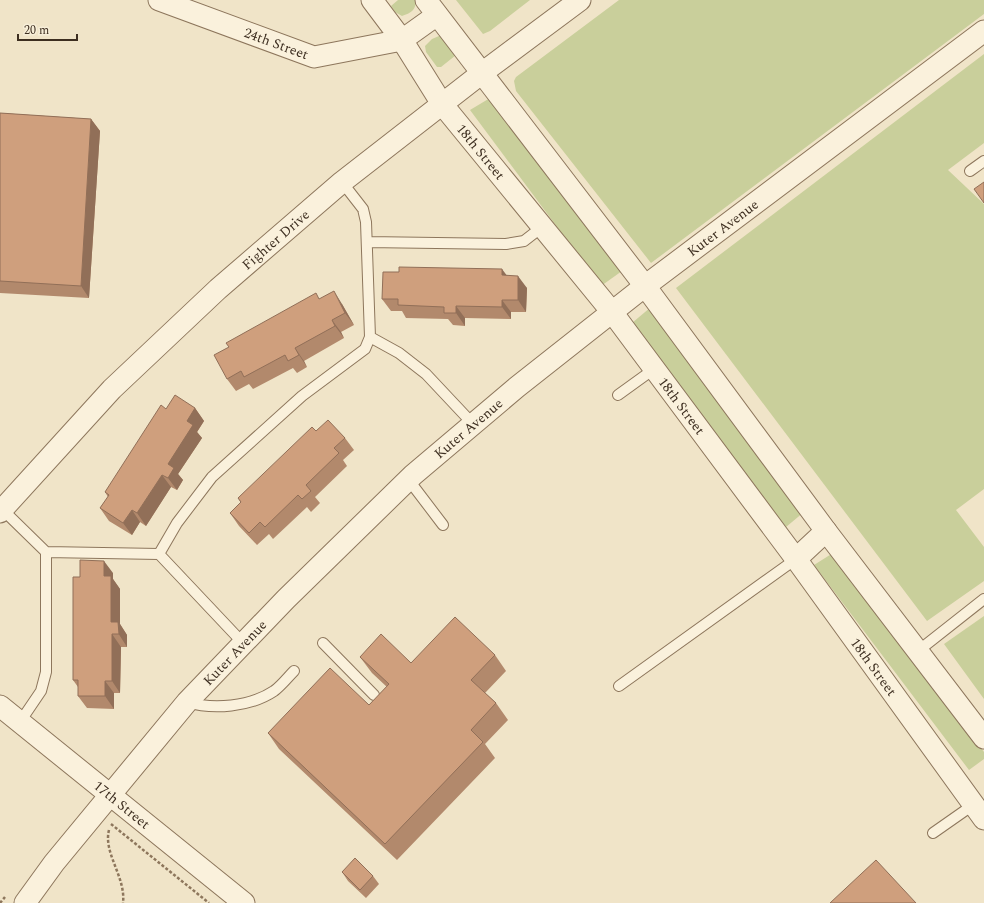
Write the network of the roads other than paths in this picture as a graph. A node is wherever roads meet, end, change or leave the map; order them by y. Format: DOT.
graph roads {
  1 [pos="159,0"];
  2 [pos="372,0"];
  3 [pos="580,0"];
  4 [pos="432,8"];
  5 [pos="984,31"];
  6 [pos="402,40"];
  7 [pos="482,73"];
  8 [pos="442,104"];
  9 [pos="984,161"];
  10 [pos="970,171"];
  11 [pos="342,182"];
  12 [pos="542,227"];
  13 [pos="367,242"];
  14 [pos="645,286"];
  15 [pos="612,312"];
  16 [pos="370,337"];
  17 [pos="654,369"];
  18 [pos="618,395"];
  19 [pos="473,424"];
  20 [pos="408,479"];
  21 [pos="1,510"];
  22 [pos="443,525"];
  23 [pos="826,530"];
  24 [pos="46,552"];
  25 [pos="159,554"];
  26 [pos="796,559"];
  27 [pos="984,599"];
  28 [pos="323,642"];
  29 [pos="243,643"];
  30 [pos="918,651"];
  31 [pos="294,671"];
  32 [pos="619,686"];
  33 [pos="374,695"];
  34 [pos="187,702"];
  35 [pos="0,706"];
  36 [pos="20,722"];
  37 [pos="984,738"];
  38 [pos="111,794"];
  39 [pos="980,806"];
  40 [pos="933,833"];
  41 [pos="25,903"];
  42 [pos="244,903"];
  1 -- 6 [label="street, 24th Street"];
  2 -- 6 [label="street, 18th Street"];
  3 -- 7 [label="street, Fighter Drive"];
  4 -- 6 [label="street, 24th Street"];
  4 -- 7 [label="street"];
  5 -- 14 [label="street, Kuter Avenue"];
  6 -- 8 [label="street, 18th Street"];
  7 -- 8 [label="street, Fighter Drive"];
  7 -- 14 [label="street"];
  8 -- 11 [label="street, Fighter Drive"];
  8 -- 12 [label="street, 18th Street"];
  9 -- 10 [label="lane"];
  11 -- 13 [label="lane"];
  11 -- 21 [label="street, Fighter Drive"];
  12 -- 13 [label="lane"];
  12 -- 15 [label="street, 18th Street"];
  13 -- 16 [label="lane"];
  14 -- 15 [label="street, Kuter Avenue"];
  14 -- 23 [label="street"];
  15 -- 17 [label="street, 18th Street"];
  15 -- 19 [label="street, Kuter Avenue"];
  16 -- 19 [label="lane"];
  16 -- 25 [label="lane"];
  17 -- 18 [label="lane"];
  17 -- 26 [label="street, 18th Street"];
  19 -- 20 [label="street, Kuter Avenue"];
  20 -- 22 [label="lane"];
  20 -- 29 [label="street, Kuter Avenue"];
  21 -- 24 [label="lane"];
  23 -- 26 [label="street"];
  23 -- 30 [label="street"];
  24 -- 25 [label="lane"];
  24 -- 36 [label="lane"];
  25 -- 29 [label="lane"];
  26 -- 32 [label="lane"];
  26 -- 39 [label="street, 18th Street"];
  27 -- 30 [label="lane"];
  28 -- 33 [label="lane"];
  29 -- 34 [label="street, Kuter Avenue"];
  30 -- 37 [label="street"];
  31 -- 34 [label="lane"];
  34 -- 38 [label="street, Kuter Avenue"];
  35 -- 36 [label="street, 17th Street"];
  36 -- 38 [label="street, 17th Street"];
  38 -- 41 [label="street, Kuter Avenue"];
  38 -- 42 [label="street, 17th Street"];
  39 -- 40 [label="lane"];
}
